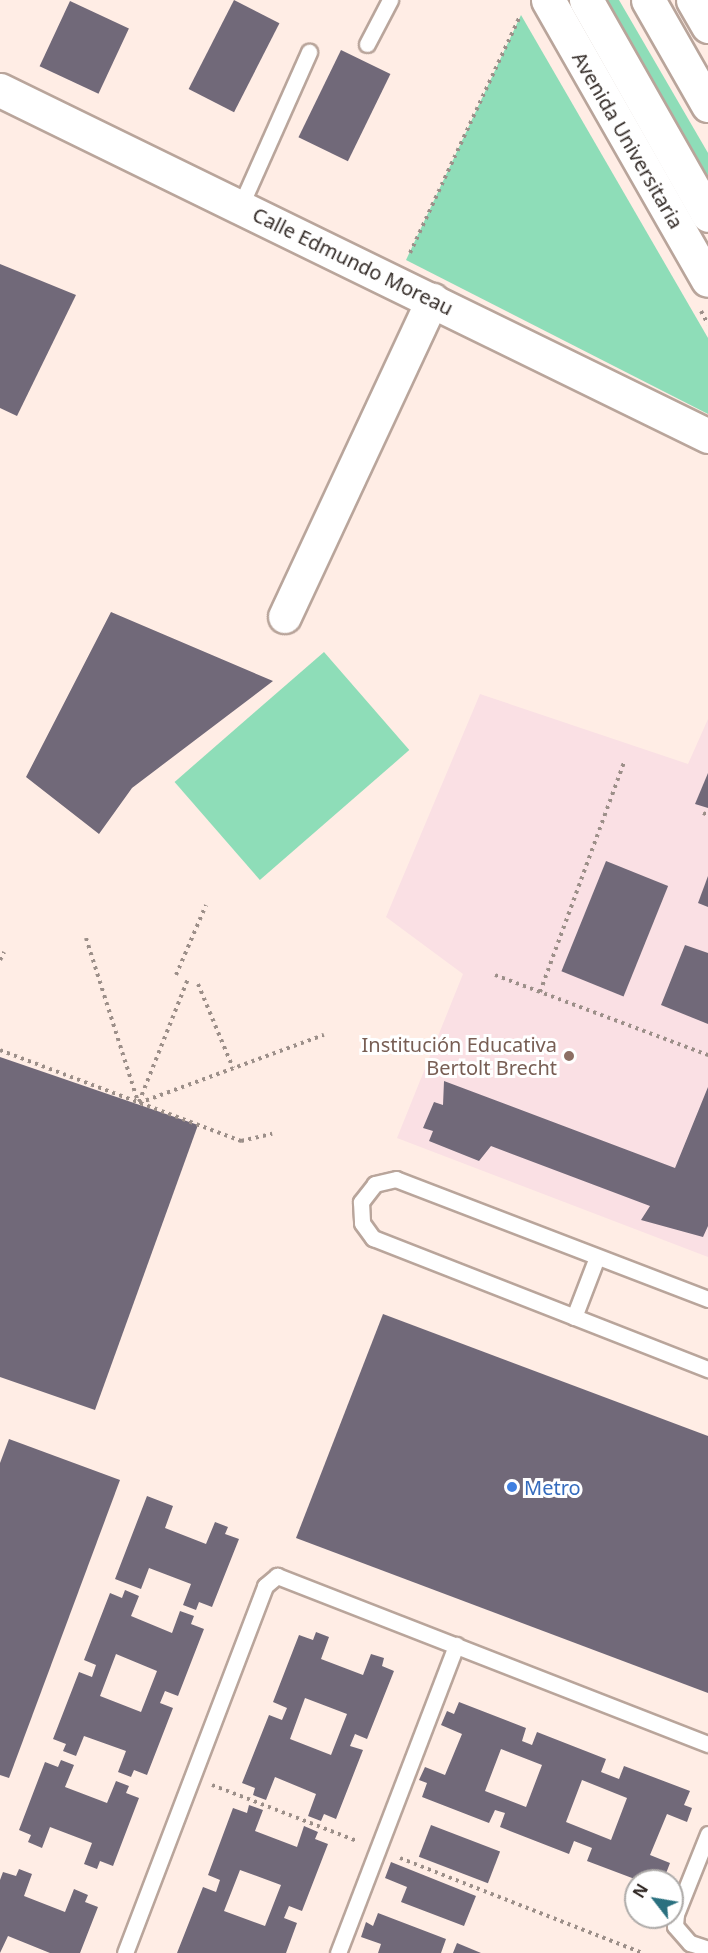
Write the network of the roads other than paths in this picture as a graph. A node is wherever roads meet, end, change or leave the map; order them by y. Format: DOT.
graph roads {
  1 [pos="390,0"];
  2 [pos="548,0"];
  3 [pos="586,0"];
  4 [pos="648,0"];
  5 [pos="693,0"];
  6 [pos="708,26"];
  7 [pos="368,44"];
  8 [pos="309,52"];
  9 [pos="0,90"];
  10 [pos="708,105"];
  11 [pos="240,207"];
  12 [pos="708,215"];
  13 [pos="708,280"];
  14 [pos="433,300"];
  15 [pos="707,435"];
  16 [pos="285,617"];
  17 [pos="597,1257"];
  18 [pos="708,1299"];
  19 [pos="574,1317"];
  20 [pos="708,1369"];
  21 [pos="456,1645"];
  22 [pos="708,1744"];
  23 [pos="708,1834"];
  24 [pos="708,1949"];
  25 [pos="125,1953"];
  26 [pos="338,1953"];
  1 -- 7 [label="lane"];
  2 -- 13 [label="street, Avenida Universitaria"];
  3 -- 12 [label="street, Avenida Universitaria"];
  4 -- 10 [label="street"];
  5 -- 6 [label="street"];
  8 -- 11 [label="lane"];
  9 -- 11 [label="street, Calle Edmundo Moreau"];
  11 -- 14 [label="street, Calle Edmundo Moreau"];
  14 -- 15 [label="street, Calle Edmundo Moreau"];
  14 -- 16 [label="street"];
  17 -- 18 [label="lane"];
  17 -- 19 [label="lane"];
  17 -- 19 [label="lane"];
  19 -- 20 [label="lane"];
  21 -- 22 [label="lane"];
  21 -- 25 [label="lane"];
  21 -- 26 [label="lane"];
  23 -- 24 [label="lane"];
}
